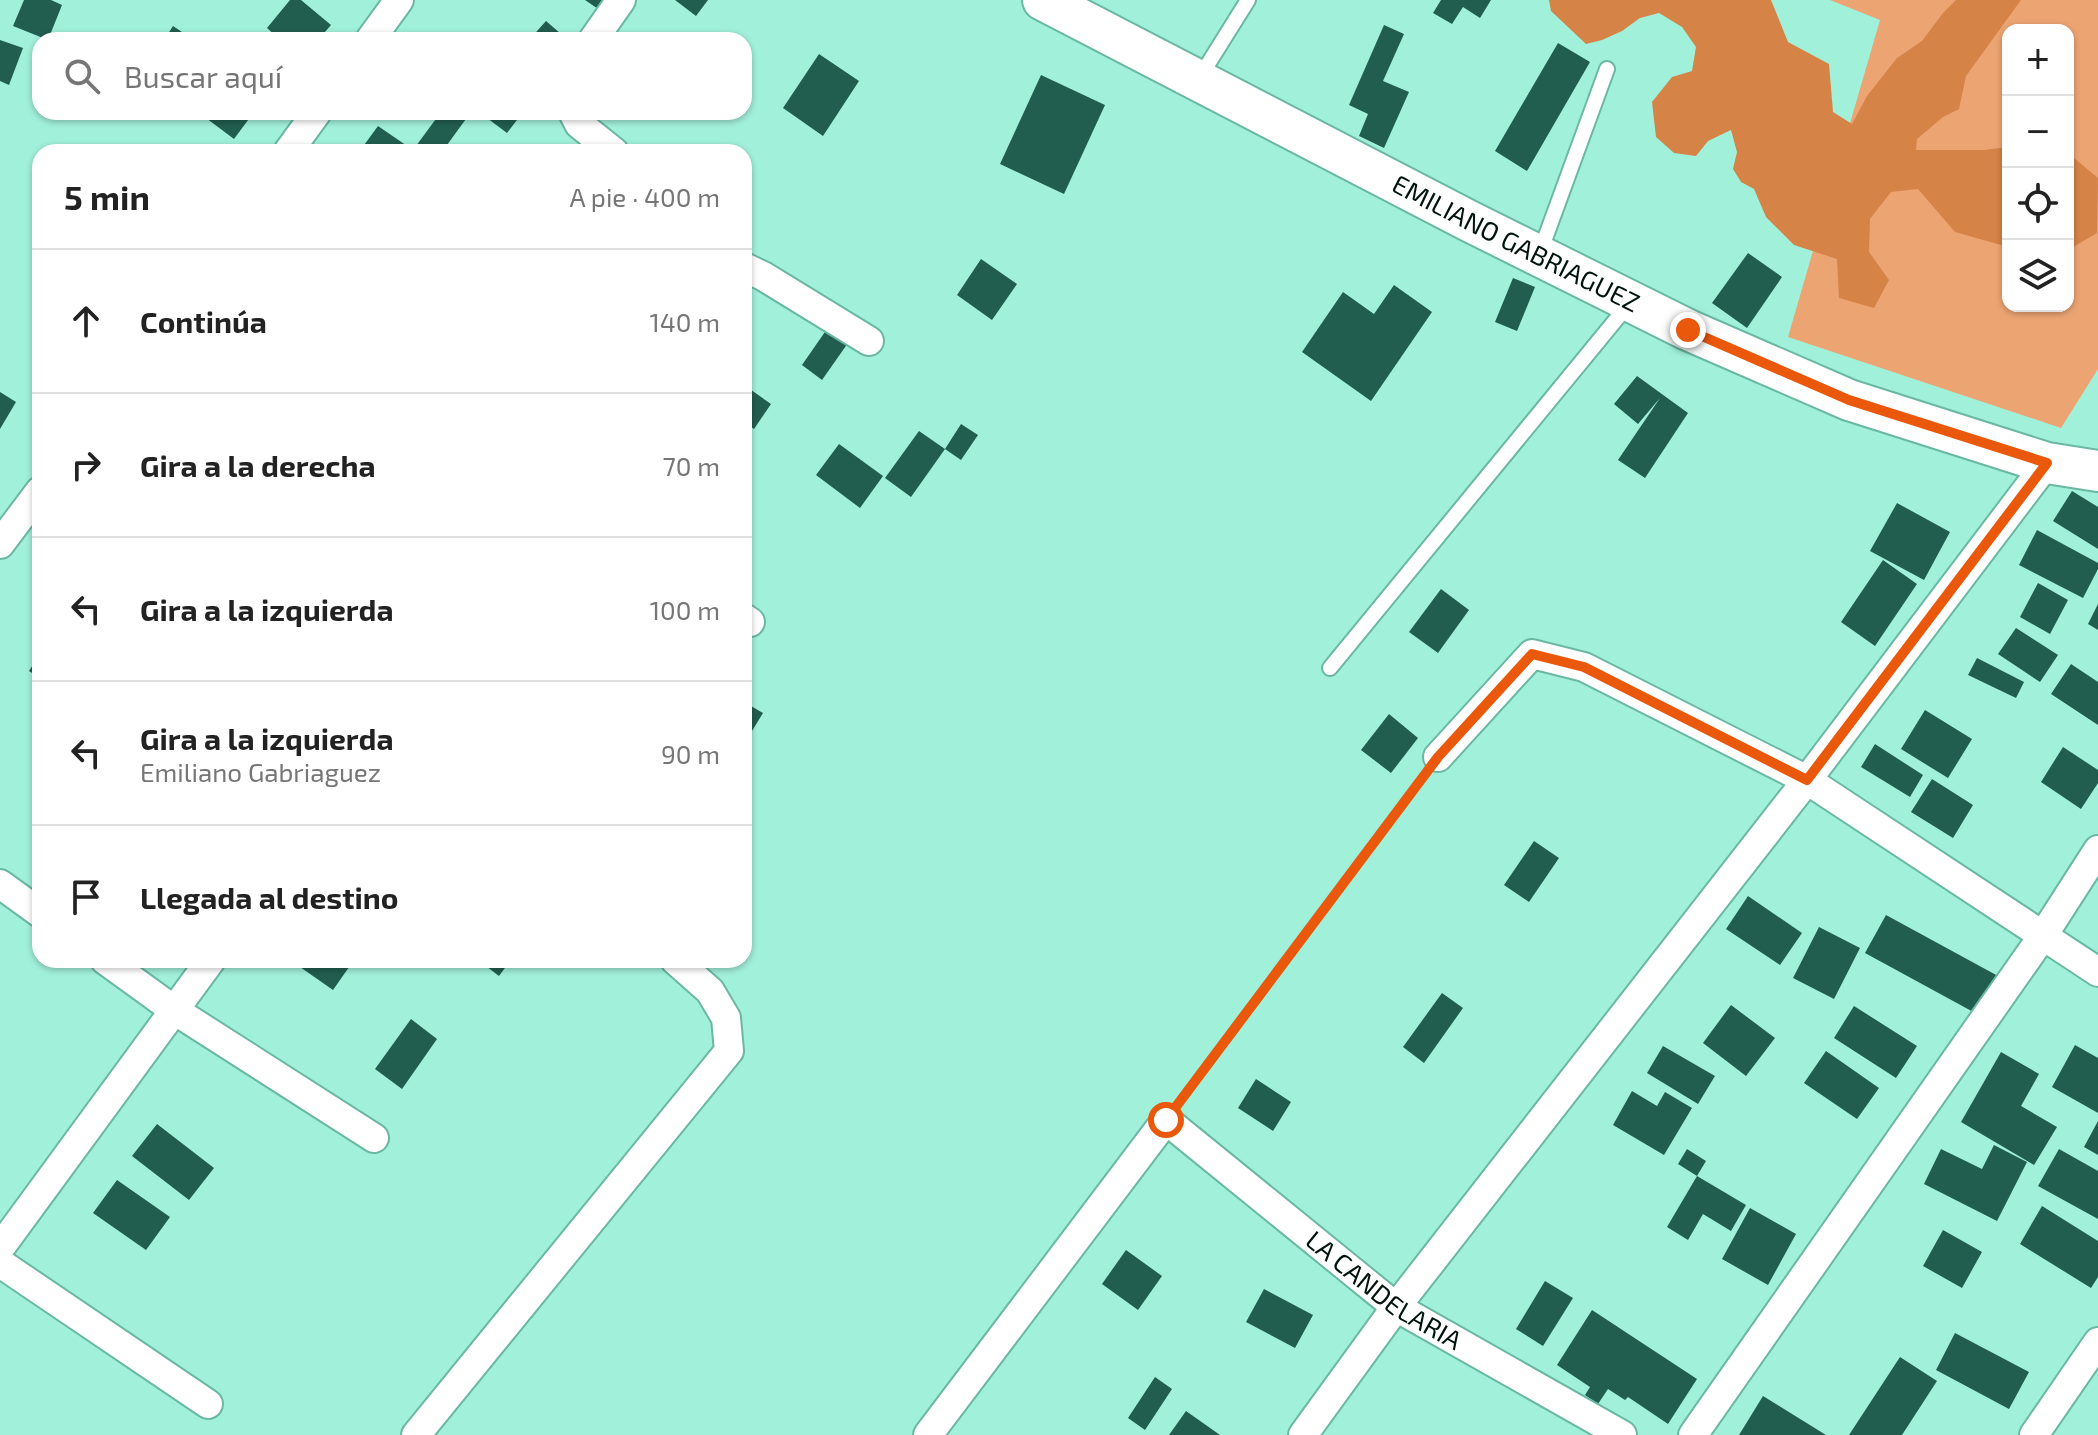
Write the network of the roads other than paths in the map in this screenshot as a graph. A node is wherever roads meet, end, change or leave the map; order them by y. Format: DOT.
graph roads {
  1 [pos="399,0"];
  2 [pos="621,0"];
  3 [pos="1043,0"];
  4 [pos="1248,0"];
  5 [pos="376,32"];
  6 [pos="599,32"];
  7 [pos="1607,69"];
  8 [pos="1198,80"];
  9 [pos="311,120"];
  10 [pos="577,120"];
  11 [pos="294,144"];
  12 [pos="604,144"];
  13 [pos="1539,256"];
  14 [pos="752,271"];
  15 [pos="1631,302"];
  16 [pos="869,341"];
  17 [pos="2047,463"];
  18 [pos="2098,471"];
  19 [pos="32,510"];
  20 [pos="0,544"];
  21 [pos="1330,668"];
  22 [pos="1438,757"];
  23 [pos="1807,780"];
  24 [pos="2098,850"];
  25 [pos="0,884"];
  26 [pos="32,907"];
  27 [pos="2042,937"];
  28 [pos="116,968"];
  29 [pos="205,968"];
  30 [pos="684,968"];
  31 [pos="2098,972"];
  32 [pos="174,1010"];
  33 [pos="374,1138"];
  34 [pos="0,1248"];
  35 [pos="0,1263"];
  36 [pos="1396,1307"];
  37 [pos="2098,1342"];
  38 [pos="208,1404"];
  39 [pos="416,1435"];
  40 [pos="928,1435"];
  41 [pos="1303,1435"];
  42 [pos="1622,1435"];
  43 [pos="1693,1435"];
  44 [pos="2034,1435"];
  1 -- 5 [label="street"];
  2 -- 6 [label="street"];
  3 -- 8 [label="main road, EMILIANO GABRIAGUEZ"];
  4 -- 8 [label="lane"];
  7 -- 13 [label="lane"];
  8 -- 13 [label="main road, EMILIANO GABRIAGUEZ"];
  9 -- 11 [label="street"];
  10 -- 12 [label="street"];
  13 -- 15 [label="main road, EMILIANO GABRIAGUEZ"];
  14 -- 16 [label="street"];
  15 -- 17 [label="main road, EMILIANO GABRIAGUEZ"];
  15 -- 21 [label="lane"];
  17 -- 18 [label="main road, EMILIANO GABRIAGUEZ"];
  17 -- 23 [label="street"];
  19 -- 20 [label="street"];
  22 -- 23 [label="street"];
  23 -- 27 [label="street"];
  23 -- 36 [label="street"];
  24 -- 27 [label="street"];
  25 -- 26 [label="street"];
  27 -- 31 [label="street"];
  27 -- 43 [label="street"];
  28 -- 32 [label="street"];
  29 -- 32 [label="street"];
  30 -- 39 [label="street"];
  32 -- 33 [label="street"];
  32 -- 34 [label="street"];
  35 -- 38 [label="street"];
  36 -- 40 [label="street, LA CANDELARIA"];
  36 -- 41 [label="street"];
  36 -- 42 [label="street, LA CANDELARIA"];
  37 -- 44 [label="street"];
}
